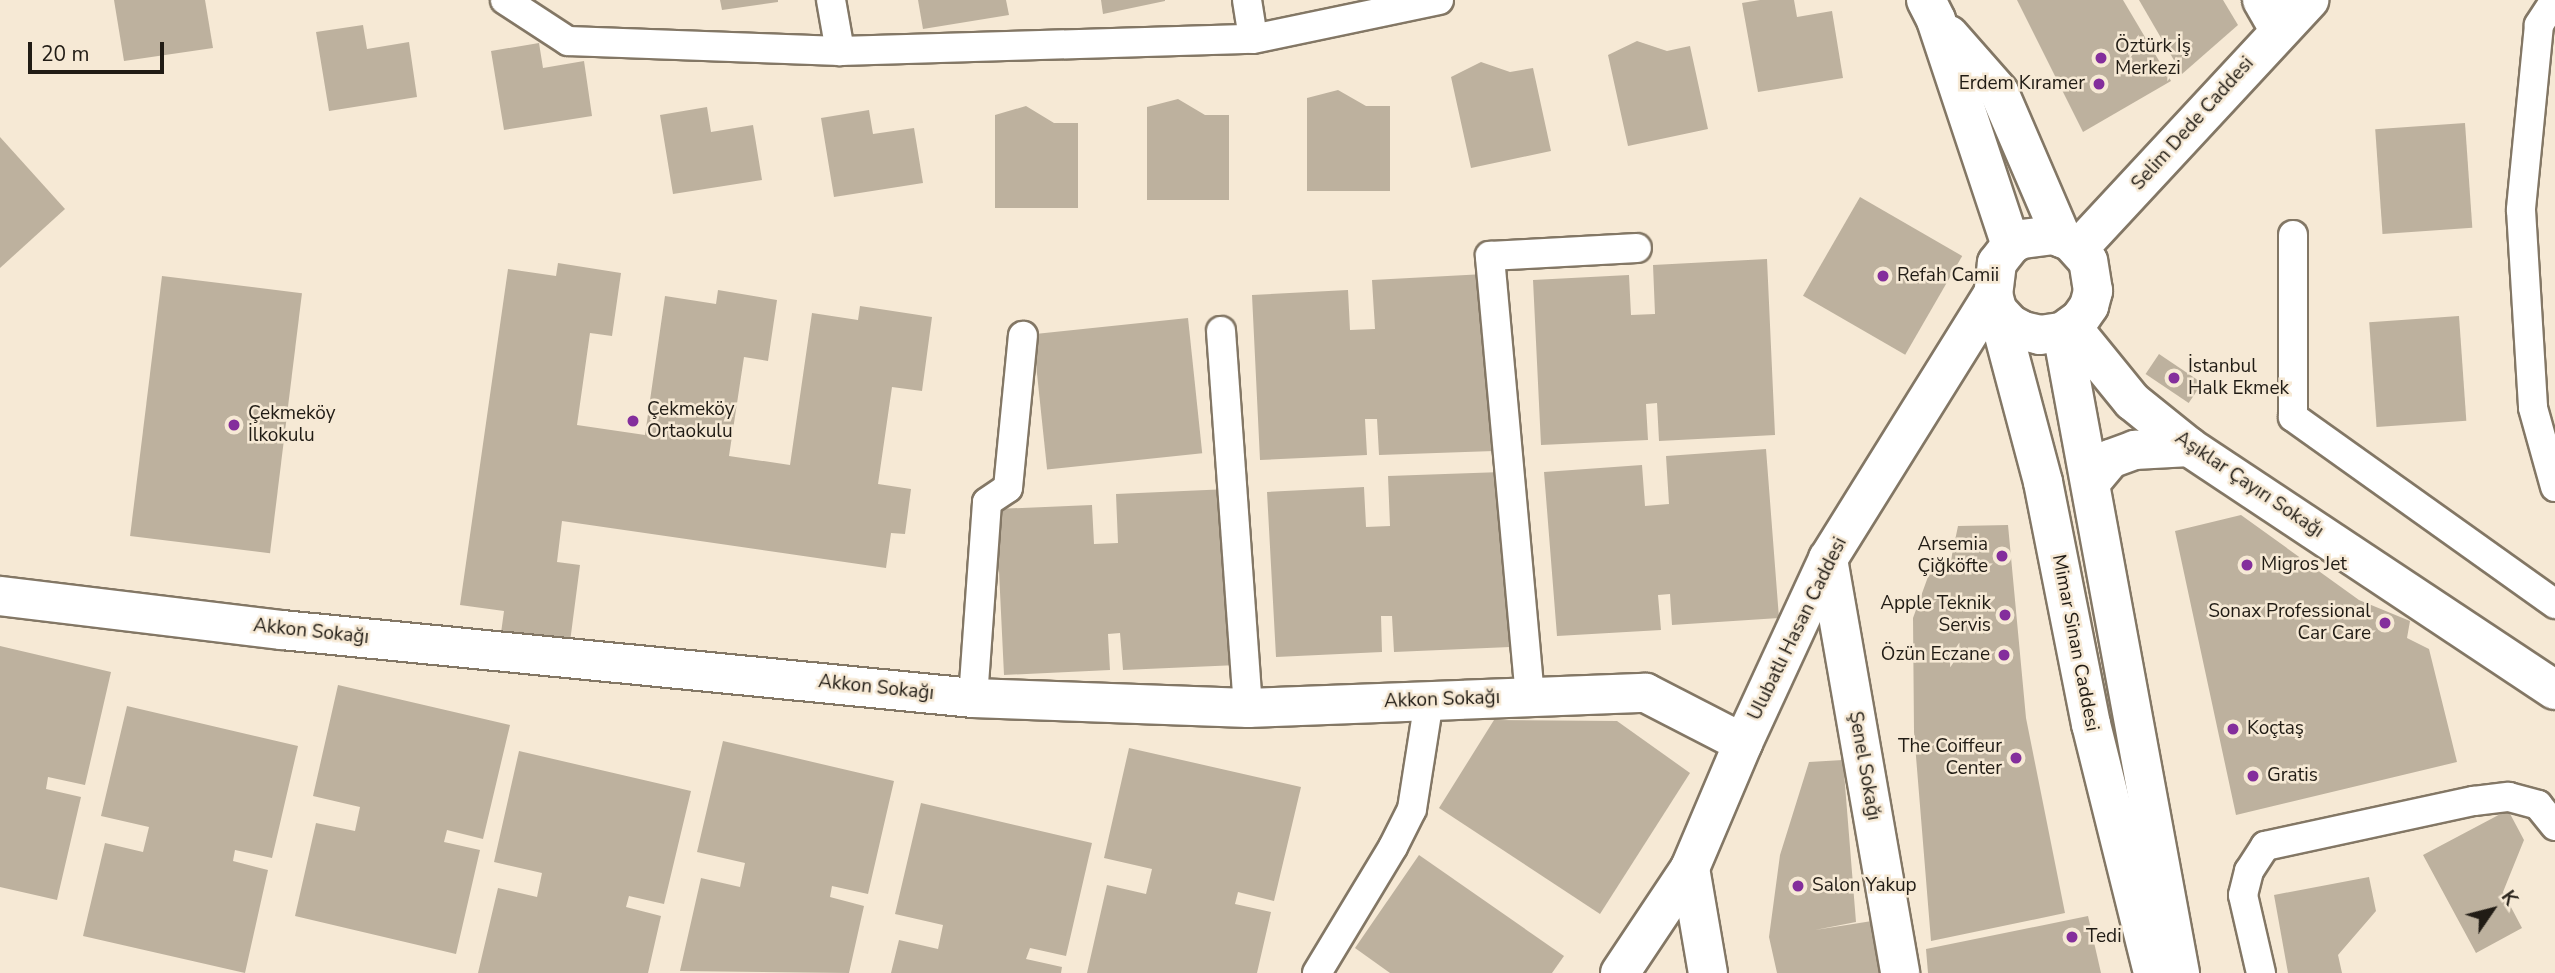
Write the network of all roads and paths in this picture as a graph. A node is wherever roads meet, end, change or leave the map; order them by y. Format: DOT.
graph roads {
  1 [pos="505,0"];
  2 [pos="831,0"];
  3 [pos="1247,0"];
  4 [pos="1439,0"];
  5 [pos="2309,0"];
  6 [pos="2555,0"];
  7 [pos="1931,10"];
  8 [pos="2271,14"];
  9 [pos="1252,39"];
  10 [pos="840,51"];
  11 [pos="2293,235"];
  12 [pos="2070,243"];
  13 [pos="2011,245"];
  14 [pos="1637,248"];
  15 [pos="1996,303"];
  16 [pos="2066,329"];
  17 [pos="1221,331"];
  18 [pos="1023,336"];
  19 [pos="2189,447"];
  20 [pos="2091,482"];
  21 [pos="2555,487"];
  22 [pos="1829,559"];
  23 [pos="0,596"];
  24 [pos="2555,604"];
  25 [pos="2555,690"];
  26 [pos="1530,697"];
  27 [pos="973,698"];
  28 [pos="1429,701"];
  29 [pos="1248,708"];
  30 [pos="1743,743"];
  31 [pos="2555,826"];
  32 [pos="1690,868"];
  33 [pos="1317,973"];
  34 [pos="1620,973"];
  35 [pos="1708,973"];
  36 [pos="1900,973"];
  37 [pos="2153,973"];
  38 [pos="2180,973"];
  39 [pos="2261,973"];
  1 -- 10 [label="lane"];
  2 -- 10 [label="lane"];
  3 -- 9 [label="lane"];
  4 -- 9 [label="lane"];
  5 -- 8 [label="street, Selim Dede Caddesi"];
  6 -- 21 [label="lane"];
  7 -- 12 [label="street"];
  7 -- 13 [label="street"];
  8 -- 12 [label="street, Selim Dede Caddesi"];
  9 -- 10 [label="lane"];
  11 -- 24 [label="lane"];
  12 -- 13 [label="street"];
  12 -- 16 [label="street"];
  13 -- 15 [label="street, Mimar Sinan Caddesi"];
  14 -- 26 [label="lane"];
  15 -- 16 [label="street"];
  15 -- 22 [label="street, Ulubatlı Hasan Caddesi"];
  15 -- 37 [label="street, Mimar Sinan Caddesi"];
  16 -- 19 [label="street, Aşıklar Çayırı Sokağı"];
  16 -- 20 [label="street"];
  17 -- 29 [label="lane"];
  18 -- 27 [label="lane"];
  19 -- 20 [label="street"];
  19 -- 25 [label="street, Aşıklar Çayırı Sokağı"];
  20 -- 38 [label="street"];
  22 -- 30 [label="street, Ulubatlı Hasan Caddesi"];
  22 -- 36 [label="street, Şenel Sokağı"];
  23 -- 27 [label="street, Akkon Sokağı"];
  26 -- 28 [label="street, Akkon Sokağı"];
  26 -- 30 [label="street, Akkon Sokağı"];
  27 -- 29 [label="street, Akkon Sokağı"];
  28 -- 29 [label="street, Akkon Sokağı"];
  28 -- 33 [label="lane"];
  30 -- 32 [label="street, Ulubatlı Hasan Caddesi"];
  31 -- 39 [label="lane"];
  32 -- 34 [label="street, Ulubatlı Hasan Caddesi"];
  32 -- 35 [label="street"];
}
